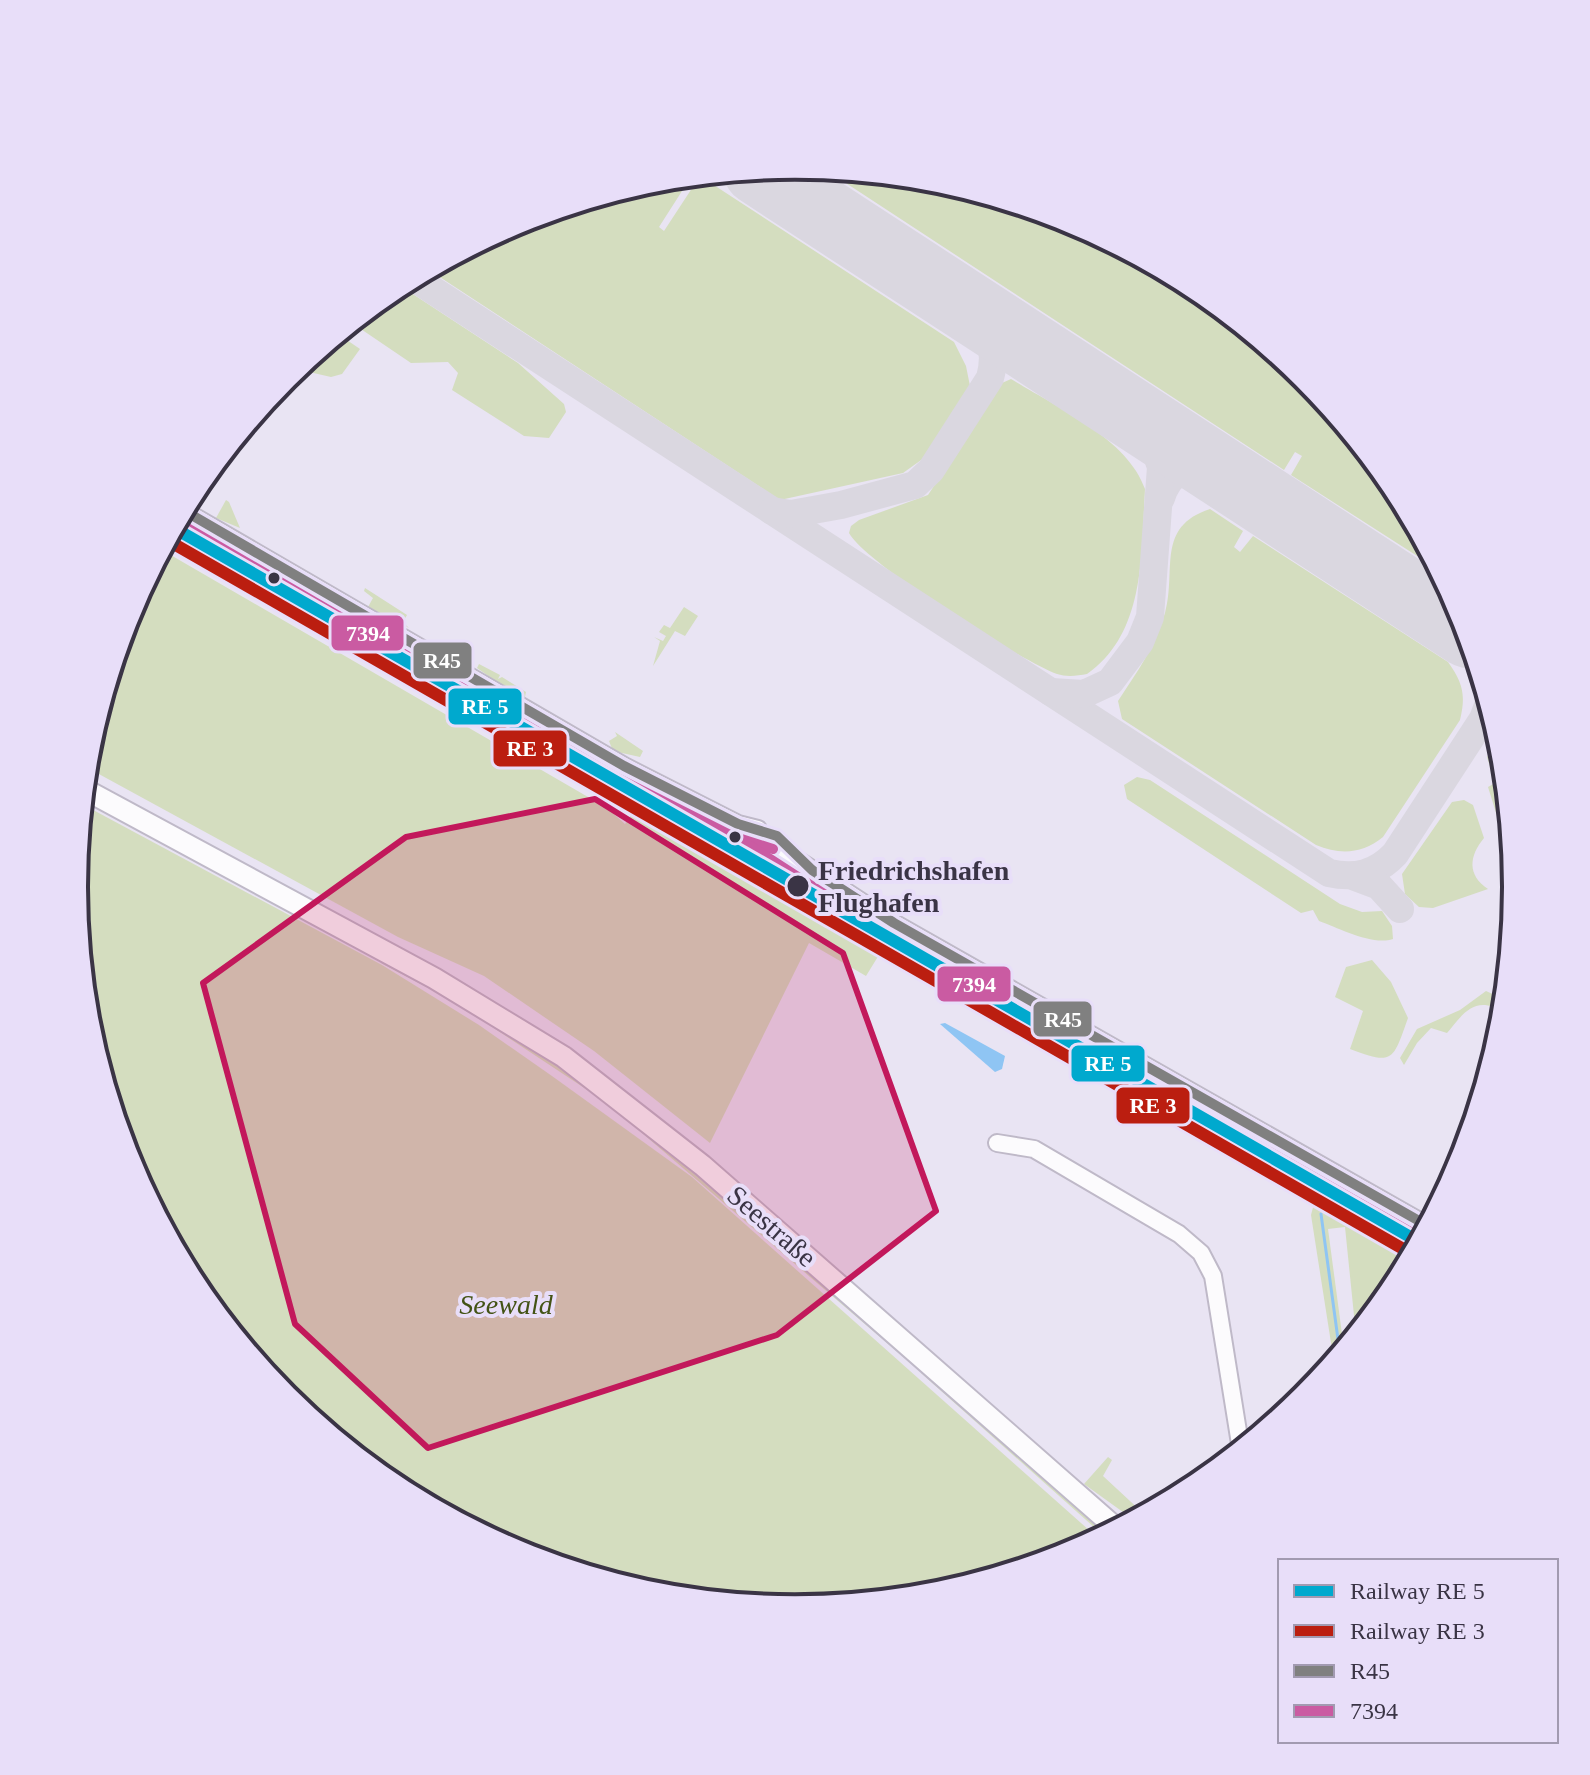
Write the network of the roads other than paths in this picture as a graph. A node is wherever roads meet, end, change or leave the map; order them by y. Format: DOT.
graph roads {
  1 [pos="194,516"];
  2 [pos="94,794"];
  3 [pos="997,1143"];
  4 [pos="1418,1220"];
  5 [pos="1239,1437"];
  6 [pos="1109,1522"];
  1 -- 4 [label="street"];
  2 -- 6 [label="main road, Seestraße"];
  3 -- 5 [label="street"];
}
